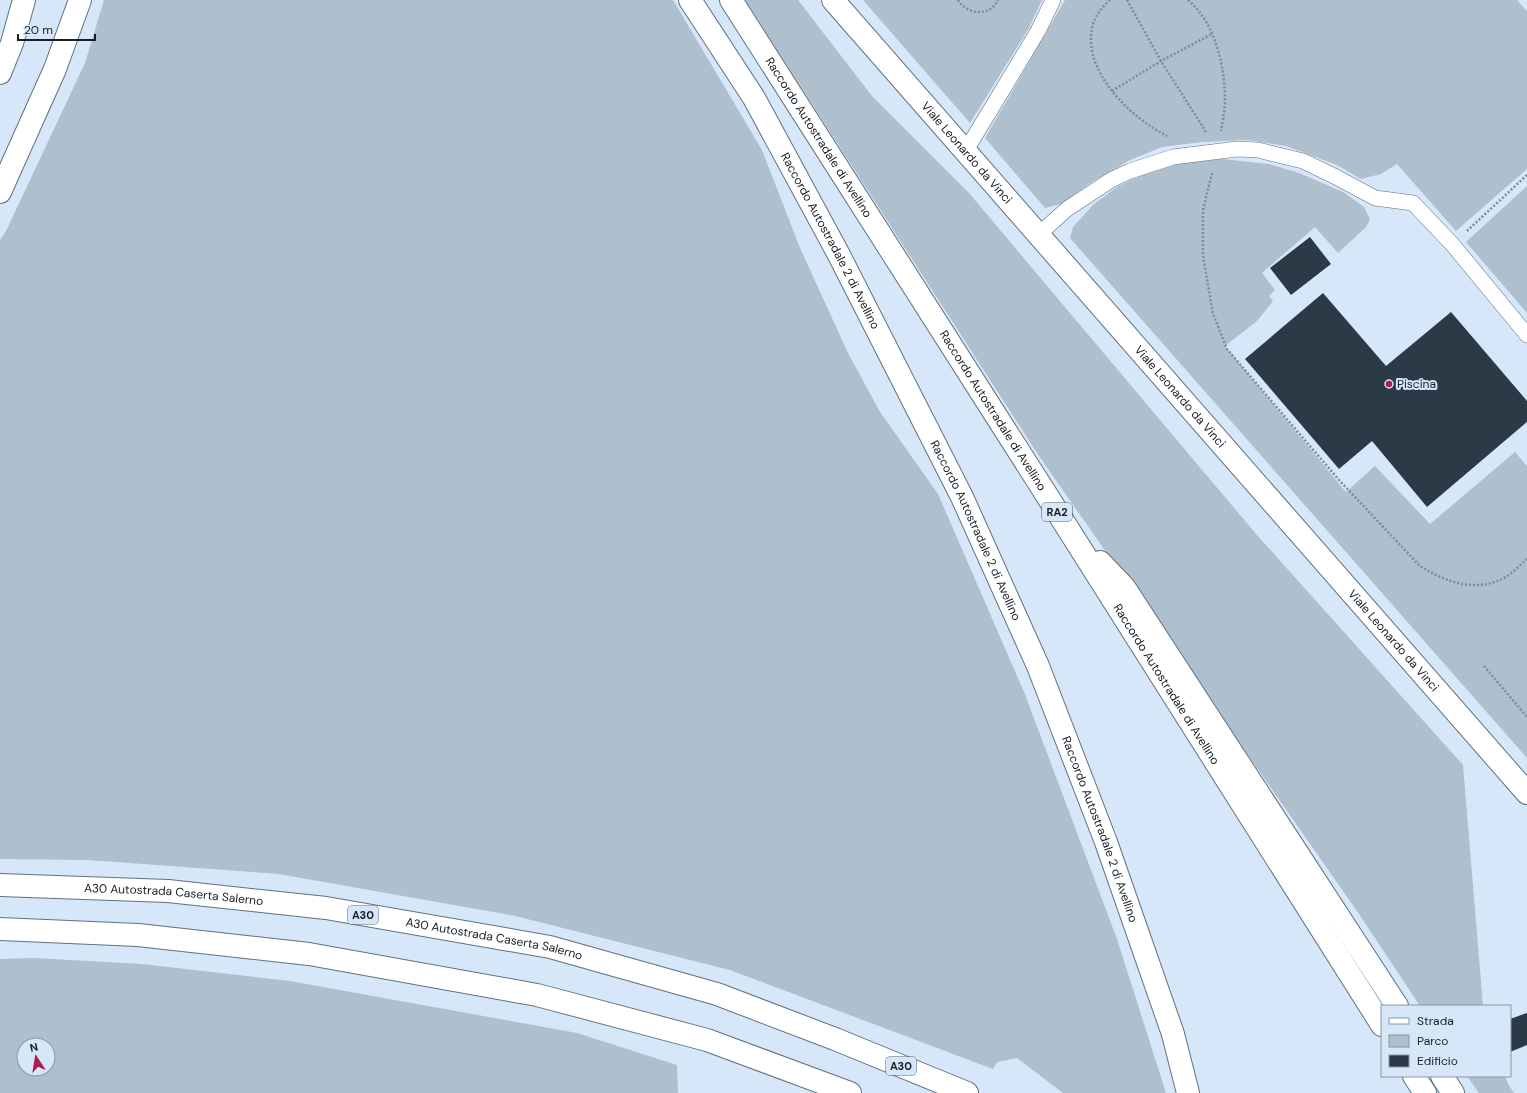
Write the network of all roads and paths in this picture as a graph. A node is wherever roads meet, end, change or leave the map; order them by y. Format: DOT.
graph roads {
  1 [pos="24,0"];
  2 [pos="80,0"];
  3 [pos="690,0"];
  4 [pos="731,0"];
  5 [pos="832,0"];
  6 [pos="958,0"];
  7 [pos="998,0"];
  8 [pos="1052,0"];
  9 [pos="1110,0"];
  10 [pos="1127,0"];
  11 [pos="1188,0"];
  12 [pos="1212,34"];
  13 [pos="1161,61"];
  14 [pos="0,73"];
  15 [pos="1112,91"];
  16 [pos="1168,136"];
  17 [pos="1215,148"];
  18 [pos="965,152"];
  19 [pos="1527,175"];
  20 [pos="0,192"];
  21 [pos="1038,235"];
  22 [pos="1452,244"];
  23 [pos="1527,336"];
  24 [pos="1061,520"];
  25 [pos="1527,559"];
  26 [pos="1484,666"];
  27 [pos="1527,717"];
  28 [pos="1527,793"];
  29 [pos="0,885"];
  30 [pos="0,929"];
  31 [pos="1396,1005"];
  32 [pos="1381,1023"];
  33 [pos="1415,1077"];
  34 [pos="1443,1077"];
  35 [pos="850,1093"];
  36 [pos="967,1093"];
  37 [pos="1188,1093"];
  38 [pos="1425,1093"];
  39 [pos="1453,1093"];
  1 -- 14 [label="main road"];
  2 -- 20 [label="main road"];
  3 -- 37 [label="main road, Raccordo Autostradale 2 di Avellino"];
  4 -- 24 [label="main road, Raccordo Autostradale di Avellino / RA2"];
  5 -- 18 [label="main road, Viale Leonardo da Vinci"];
  6 -- 7 [label="path"];
  8 -- 18 [label="lane"];
  9 -- 15 [label="path"];
  10 -- 13 [label="path"];
  11 -- 12 [label="path"];
  12 -- 13 [label="path"];
  12 -- 17 [label="path"];
  13 -- 15 [label="path"];
  13 -- 17 [label="path"];
  15 -- 16 [label="path"];
  17 -- 21 [label="lane"];
  17 -- 22 [label="lane"];
  17 -- 25 [label="path"];
  18 -- 21 [label="main road, Viale Leonardo da Vinci"];
  19 -- 22 [label="path"];
  21 -- 28 [label="main road, Viale Leonardo da Vinci"];
  22 -- 23 [label="lane"];
  24 -- 31 [label="main road"];
  24 -- 32 [label="main road, Raccordo Autostradale di Avellino / RA2"];
  26 -- 27 [label="path"];
  29 -- 36 [label="main road, A30 Autostrada Caserta Salerno / A30"];
  30 -- 35 [label="main road"];
  33 -- 38 [label="main road"];
  34 -- 39 [label="main road"];
}
